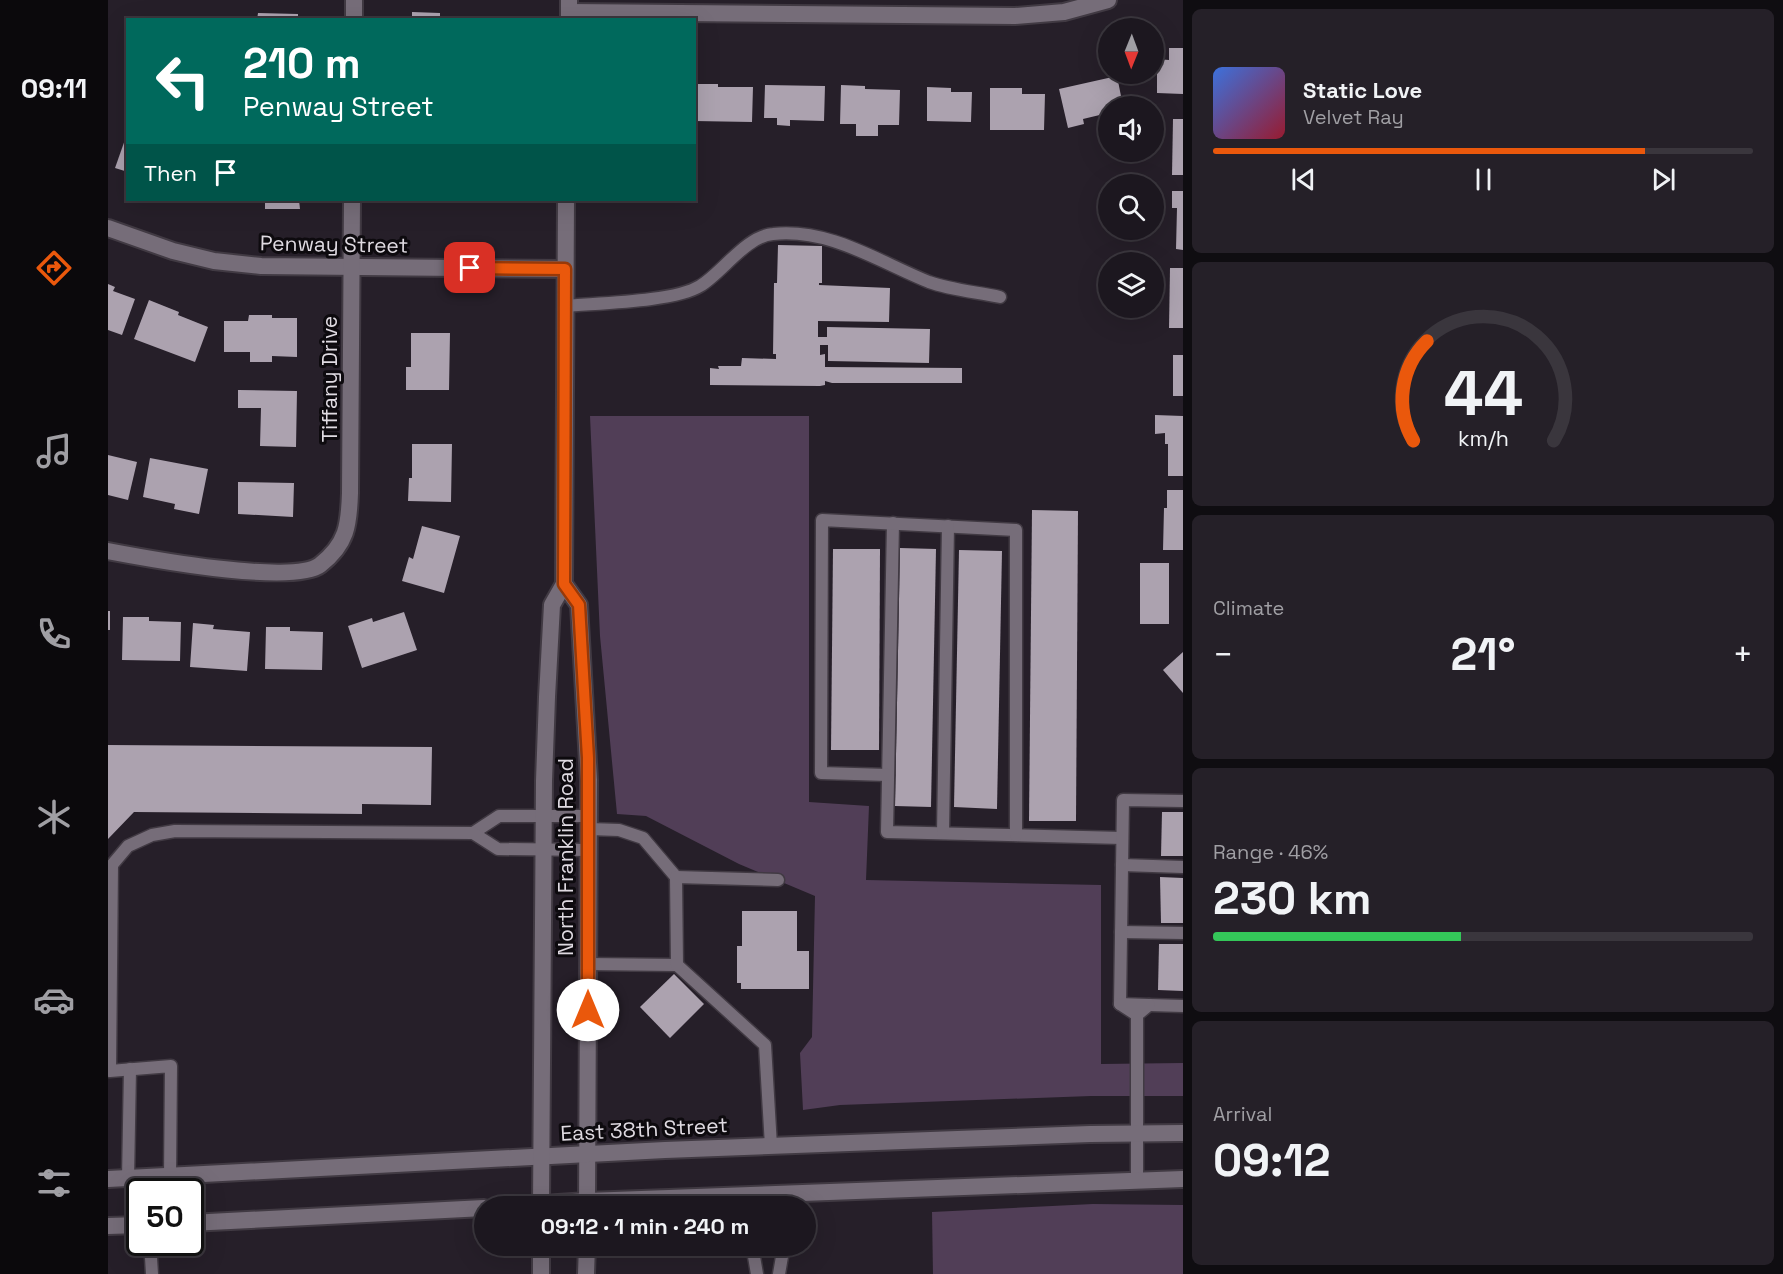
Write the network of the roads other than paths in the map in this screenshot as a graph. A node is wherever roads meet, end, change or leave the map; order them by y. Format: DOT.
graph roads {
  1 [pos="354,0"];
  2 [pos="1108,0"];
  3 [pos="569,10"];
  4 [pos="354,18"];
  5 [pos="352,201"];
  6 [pos="566,201"];
  7 [pos="108,228"];
  8 [pos="352,267"];
  9 [pos="565,269"];
  10 [pos="1000,297"];
  11 [pos="565,306"];
  12 [pos="893,523"];
  13 [pos="948,526"];
  14 [pos="108,551"];
  15 [pos="564,584"];
  16 [pos="888,775"];
  17 [pos="1183,801"];
  18 [pos="544,816"];
  19 [pos="589,823"];
  20 [pos="473,833"];
  21 [pos="943,833"];
  22 [pos="1016,835"];
  23 [pos="1122,838"];
  24 [pos="545,850"];
  25 [pos="589,850"];
  26 [pos="1122,865"];
  27 [pos="1183,867"];
  28 [pos="676,876"];
  29 [pos="778,879"];
  30 [pos="1121,932"];
  31 [pos="1183,933"];
  32 [pos="588,964"];
  33 [pos="677,964"];
  34 [pos="1120,1004"];
  35 [pos="1149,1005"];
  36 [pos="1183,1006"];
  37 [pos="1137,1015"];
  38 [pos="130,1069"];
  39 [pos="1183,1133"];
  40 [pos="1137,1134"];
  41 [pos="771,1146"];
  42 [pos="588,1154"];
  43 [pos="542,1156"];
  44 [pos="170,1177"];
  45 [pos="128,1178"];
  46 [pos="149,1178"];
  47 [pos="108,1179"];
  48 [pos="126,1179"];
  49 [pos="1183,1179"];
  50 [pos="1137,1180"];
  51 [pos="541,1196"];
  52 [pos="587,1196"];
  53 [pos="816,1199"];
  54 [pos="474,1209"];
  55 [pos="204,1222"];
  56 [pos="126,1225"];
  57 [pos="108,1226"];
  58 [pos="151,1256"];
  59 [pos="541,1256"];
  60 [pos="587,1256"];
  61 [pos="754,1256"];
  62 [pos="782,1256"];
  63 [pos="152,1274"];
  64 [pos="541,1274"];
  65 [pos="586,1274"];
  66 [pos="757,1274"];
  67 [pos="779,1274"];
  1 -- 4 [label="main road"];
  2 -- 3 [label="main road"];
  5 -- 8 [label="main road, Tiffany Drive"];
  6 -- 9 [label="main road, North Franklin Road"];
  7 -- 8 [label="main road, Penway Street"];
  8 -- 9 [label="main road, Penway Street"];
  8 -- 14 [label="main road, Tiffany Drive"];
  9 -- 11 [label="main road, North Franklin Road"];
  10 -- 11 [label="lane"];
  11 -- 15 [label="main road, North Franklin Road"];
  12 -- 13 [label="lane"];
  12 -- 16 [label="lane"];
  12 -- 16 [label="lane"];
  13 -- 21 [label="lane"];
  13 -- 22 [label="lane"];
  15 -- 18 [label="main road, North Franklin Road"];
  15 -- 19 [label="main road, North Franklin Road"];
  16 -- 21 [label="lane"];
  17 -- 23 [label="lane"];
  18 -- 19 [label="lane"];
  18 -- 20 [label="lane"];
  18 -- 24 [label="main road, North Franklin Road"];
  19 -- 25 [label="main road, North Franklin Road"];
  19 -- 28 [label="lane"];
  20 -- 24 [label="lane"];
  20 -- 38 [label="lane"];
  21 -- 22 [label="lane"];
  22 -- 23 [label="lane"];
  23 -- 26 [label="lane"];
  24 -- 25 [label="lane"];
  24 -- 43 [label="main road, North Franklin Road"];
  25 -- 32 [label="main road, North Franklin Road"];
  26 -- 27 [label="lane"];
  26 -- 30 [label="lane"];
  28 -- 29 [label="lane"];
  28 -- 33 [label="lane"];
  30 -- 31 [label="lane"];
  30 -- 34 [label="lane"];
  32 -- 33 [label="lane"];
  32 -- 42 [label="main road, North Franklin Road"];
  33 -- 41 [label="lane"];
  34 -- 35 [label="lane"];
  34 -- 37 [label="lane"];
  35 -- 36 [label="lane"];
  35 -- 37 [label="lane"];
  37 -- 40 [label="lane"];
  38 -- 44 [label="lane"];
  38 -- 45 [label="lane"];
  39 -- 40 [label="main road, East 38th Street"];
  40 -- 41 [label="main road, East 38th Street"];
  40 -- 50 [label="lane"];
  41 -- 42 [label="main road, East 38th Street"];
  42 -- 43 [label="main road, East 38th Street"];
  42 -- 52 [label="main road, North Franklin Road"];
  43 -- 44 [label="main road, East 38th Street"];
  43 -- 51 [label="main road, North Franklin Road"];
  44 -- 46 [label="main road, East 38th Street"];
  47 -- 48 [label="main road, East 38th Street"];
  49 -- 50 [label="main road"];
  50 -- 53 [label="main road"];
  54 -- 55 [label="main road"];
  56 -- 57 [label="main road"];
  58 -- 63 [label="lane"];
  59 -- 64 [label="main road"];
  60 -- 65 [label="main road"];
  61 -- 66 [label="lane"];
  62 -- 67 [label="lane"];
}
